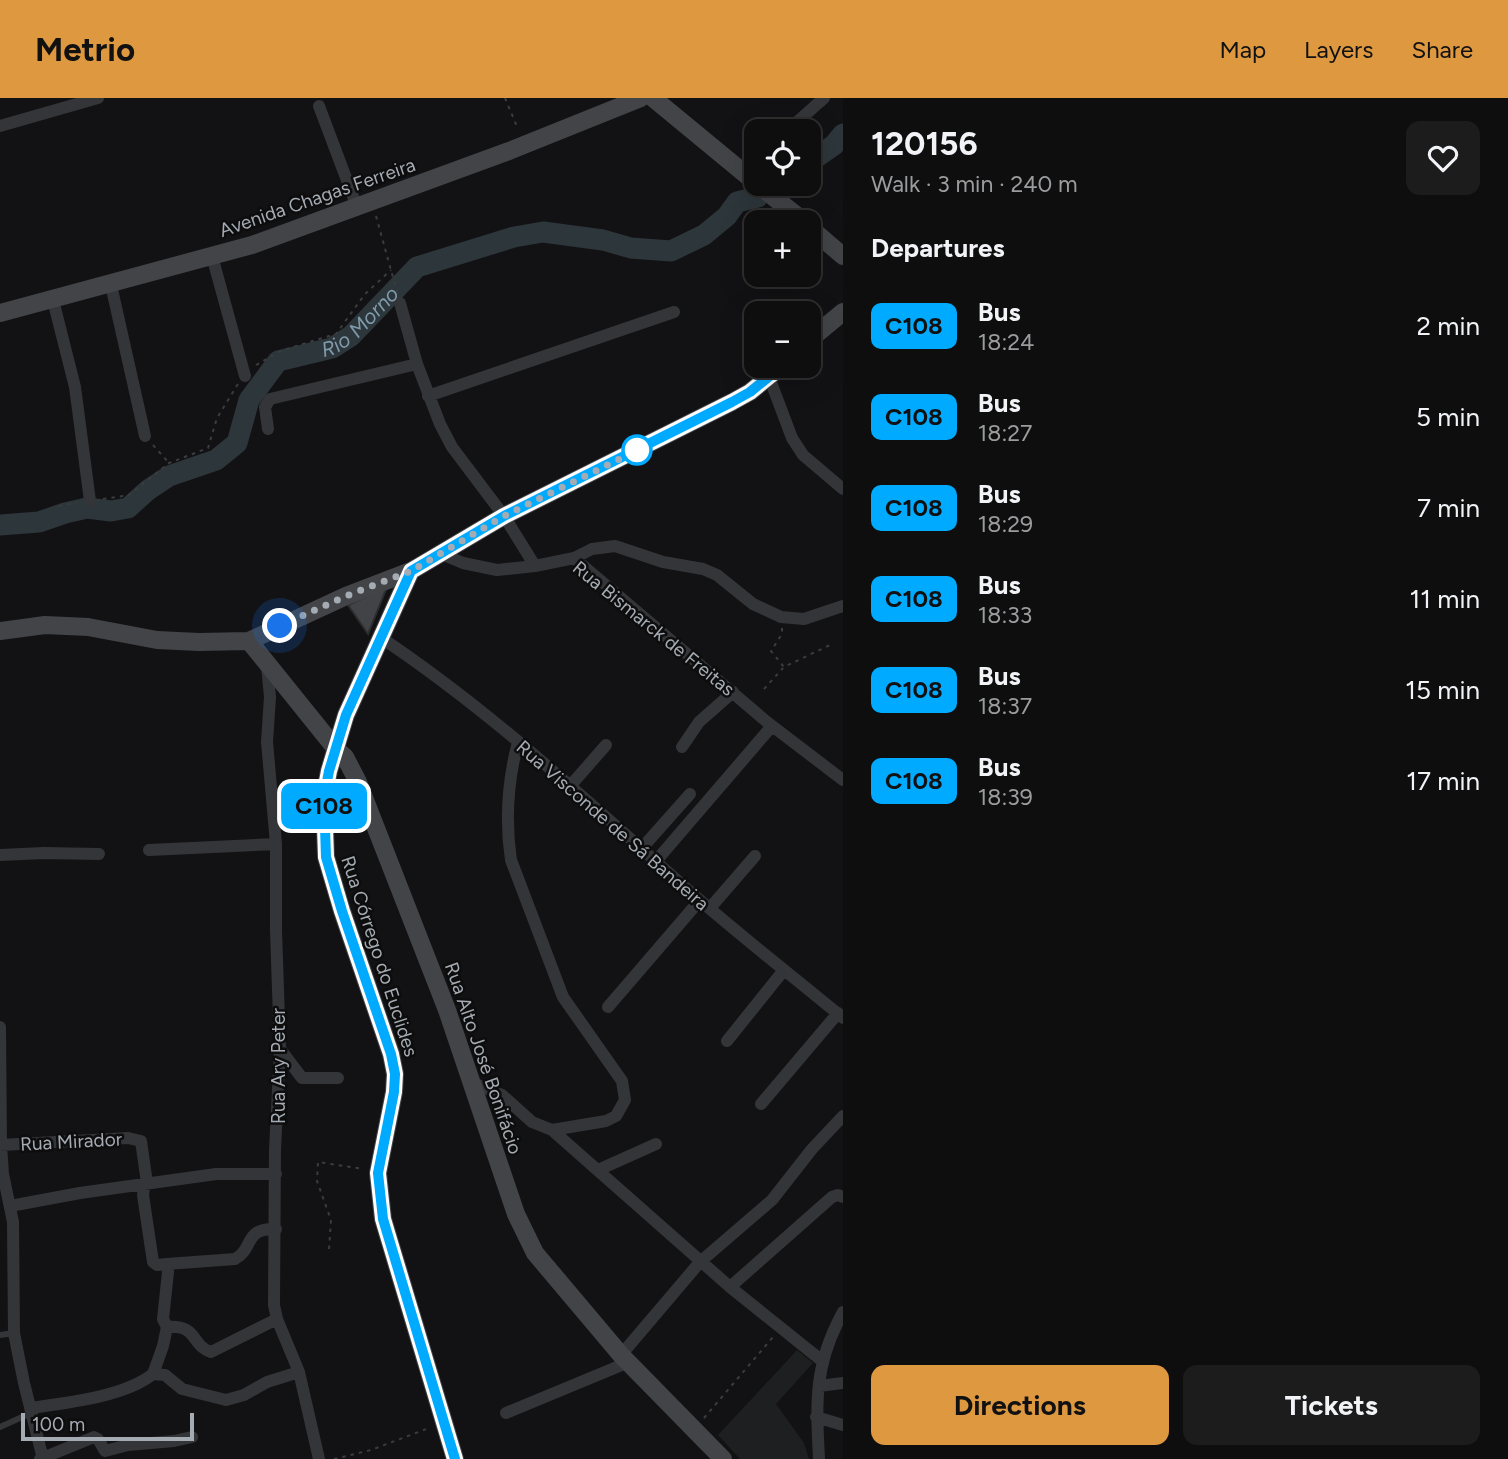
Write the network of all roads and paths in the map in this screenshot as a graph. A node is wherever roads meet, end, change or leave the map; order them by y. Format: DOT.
graph roads {
  1 [pos="97,98"];
  2 [pos="505,98"];
  3 [pos="641,98"];
  4 [pos="653,98"];
  5 [pos="824,98"];
  6 [pos="319,106"];
  7 [pos="800,119"];
  8 [pos="0,126"];
  9 [pos="525,145"];
  10 [pos="744,172"];
  11 [pos="773,196"];
  12 [pos="364,204"];
  13 [pos="790,210"];
  14 [pos="821,236"];
  15 [pos="212,256"];
  16 [pos="843,256"];
  17 [pos="391,270"];
  18 [pos="111,285"];
  19 [pos="54,303"];
  20 [pos="400,303"];
  21 [pos="674,312"];
  22 [pos="843,312"];
  23 [pos="0,313"];
  24 [pos="821,330"];
  25 [pos="417,364"];
  26 [pos="245,376"];
  27 [pos="767,378"];
  28 [pos="778,378"];
  29 [pos="428,396"];
  30 [pos="268,429"];
  31 [pos="145,436"];
  32 [pos="169,463"];
  33 [pos="843,489"];
  34 [pos="90,501"];
  35 [pos="59,506"];
  36 [pos="504,516"];
  37 [pos="439,553"];
  38 [pos="574,558"];
  39 [pos="535,566"];
  40 [pos="411,571"];
  41 [pos="843,606"];
  42 [pos="781,617"];
  43 [pos="0,631"];
  44 [pos="380,637"];
  45 [pos="249,641"];
  46 [pos="830,645"];
  47 [pos="267,666"];
  48 [pos="784,667"];
  49 [pos="764,690"];
  50 [pos="733,692"];
  51 [pos="772,726"];
  52 [pos="518,742"];
  53 [pos="606,745"];
  54 [pos="682,747"];
  55 [pos="336,749"];
  56 [pos="843,780"];
  57 [pos="570,785"];
  58 [pos="690,794"];
  59 [pos="276,844"];
  60 [pos="642,848"];
  61 [pos="149,850"];
  62 [pos="99,854"];
  63 [pos="0,855"];
  64 [pos="755,856"];
  65 [pos="656,861"];
  66 [pos="705,904"];
  67 [pos="784,970"];
  68 [pos="608,1007"];
  69 [pos="840,1015"];
  70 [pos="0,1027"];
  71 [pos="0,1038"];
  72 [pos="727,1041"];
  73 [pos="280,1049"];
  74 [pos="338,1079"];
  75 [pos="471,1082"];
  76 [pos="761,1104"];
  77 [pos="843,1116"];
  78 [pos="552,1130"];
  79 [pos="656,1144"];
  80 [pos="1,1145"];
  81 [pos="379,1170"];
  82 [pos="598,1170"];
  83 [pos="276,1174"];
  84 [pos="148,1184"];
  85 [pos="843,1197"];
  86 [pos="10,1206"];
  87 [pos="276,1229"];
  88 [pos="329,1249"];
  89 [pos="700,1262"];
  90 [pos="167,1264"];
  91 [pos="730,1287"];
  92 [pos="843,1312"];
  93 [pos="277,1319"];
  94 [pos="167,1328"];
  95 [pos="780,1328"];
  96 [pos="14,1333"];
  97 [pos="0,1335"];
  98 [pos="624,1359"];
  99 [pos="821,1360"];
  100 [pos="299,1372"];
  101 [pos="153,1374"];
  102 [pos="843,1383"];
  103 [pos="819,1386"];
  104 [pos="31,1410"];
  105 [pos="506,1413"];
  106 [pos="816,1417"];
  107 [pos="445,1422"];
  108 [pos="843,1425"];
  109 [pos="0,1427"];
  110 [pos="694,1429"];
  111 [pos="192,1437"];
  112 [pos="42,1459"];
  113 [pos="318,1459"];
  114 [pos="334,1459"];
  115 [pos="456,1459"];
  116 [pos="723,1459"];
  117 [pos="819,1459"];
  1 -- 8 [label="street"];
  2 -- 9 [label="path"];
  3 -- 9 [label="main road, Avenida Chagas Ferreira"];
  4 -- 10 [label="main road"];
  5 -- 7 [label="street"];
  6 -- 12 [label="street"];
  9 -- 12 [label="main road, Avenida Chagas Ferreira"];
  11 -- 13 [label="main road"];
  12 -- 15 [label="main road, Avenida Chagas Ferreira"];
  12 -- 17 [label="path"];
  14 -- 16 [label="main road"];
  15 -- 18 [label="main road, Avenida Chagas Ferreira"];
  15 -- 26 [label="street"];
  17 -- 20 [label="path"];
  17 -- 26 [label="path"];
  18 -- 19 [label="main road, Avenida Chagas Ferreira"];
  18 -- 31 [label="street"];
  19 -- 23 [label="main road, Avenida Chagas Ferreira"];
  19 -- 34 [label="street"];
  20 -- 25 [label="street"];
  21 -- 29 [label="street"];
  22 -- 24 [label="main road"];
  25 -- 29 [label="street"];
  25 -- 30 [label="street"];
  26 -- 32 [label="path"];
  27 -- 36 [label="main road"];
  28 -- 33 [label="street"];
  29 -- 36 [label="street"];
  31 -- 32 [label="path"];
  32 -- 34 [label="path"];
  34 -- 35 [label="path"];
  36 -- 37 [label="main road"];
  36 -- 39 [label="street"];
  37 -- 39 [label="street, Rua Bismarck de Freitas"];
  37 -- 40 [label="main road"];
  38 -- 39 [label="street, Rua Bismarck de Freitas"];
  38 -- 42 [label="street"];
  38 -- 50 [label="street, Rua Bismarck de Freitas"];
  40 -- 44 [label="main road, Rua Córrego do Euclides"];
  40 -- 45 [label="main road"];
  41 -- 42 [label="street"];
  42 -- 48 [label="path"];
  43 -- 45 [label="main road"];
  44 -- 52 [label="street, Rua Visconde de Sá Bandeira"];
  44 -- 55 [label="main road, Rua Córrego do Euclides"];
  45 -- 47 [label="main road, Rua Alto José Bonifácio"];
  46 -- 48 [label="path"];
  47 -- 55 [label="main road, Rua Alto José Bonifácio"];
  47 -- 59 [label="street, Rua Ary Peter"];
  48 -- 49 [label="path"];
  50 -- 51 [label="street, Rua Bismarck de Freitas"];
  50 -- 54 [label="street"];
  51 -- 56 [label="street, Rua Bismarck de Freitas"];
  51 -- 65 [label="street"];
  52 -- 57 [label="street, Rua Visconde de Sá Bandeira"];
  52 -- 78 [label="street"];
  53 -- 57 [label="street"];
  55 -- 75 [label="main road, Rua Alto José Bonifácio"];
  55 -- 81 [label="main road, Rua Córrego do Euclides"];
  57 -- 60 [label="street, Rua Visconde de Sá Bandeira"];
  58 -- 60 [label="street"];
  59 -- 61 [label="street"];
  59 -- 73 [label="street, Rua Ary Peter"];
  60 -- 65 [label="street, Rua Visconde de Sá Bandeira"];
  62 -- 63 [label="street"];
  64 -- 66 [label="street"];
  65 -- 66 [label="street, Rua Visconde de Sá Bandeira"];
  66 -- 67 [label="street, Rua Visconde de Sá Bandeira"];
  66 -- 68 [label="street"];
  67 -- 69 [label="street, Rua Visconde de Sá Bandeira"];
  67 -- 72 [label="street"];
  69 -- 76 [label="street"];
  70 -- 71 [label="street"];
  71 -- 80 [label="street"];
  73 -- 74 [label="street"];
  73 -- 83 [label="street, Rua Ary Peter"];
  75 -- 78 [label="street"];
  75 -- 98 [label="main road, Rua Alto José Bonifácio"];
  77 -- 89 [label="street"];
  78 -- 82 [label="street"];
  79 -- 82 [label="street"];
  80 -- 84 [label="street, Rua Mirador"];
  80 -- 86 [label="street"];
  81 -- 88 [label="path"];
  81 -- 107 [label="main road, Rua Córrego do Euclides"];
  82 -- 89 [label="street"];
  83 -- 84 [label="street"];
  83 -- 87 [label="street, Rua Ary Peter"];
  84 -- 86 [label="street"];
  84 -- 90 [label="street, Rua Mirador"];
  85 -- 91 [label="street"];
  86 -- 96 [label="street"];
  87 -- 90 [label="street"];
  87 -- 93 [label="street, Rua Ary Peter"];
  89 -- 91 [label="street"];
  89 -- 98 [label="street"];
  90 -- 94 [label="street"];
  91 -- 95 [label="street"];
  92 -- 99 [label="street"];
  93 -- 94 [label="street"];
  93 -- 100 [label="street, Rua Ary Peter"];
  94 -- 101 [label="street"];
  95 -- 99 [label="street"];
  95 -- 110 [label="path"];
  96 -- 97 [label="lane"];
  96 -- 104 [label="street"];
  98 -- 105 [label="street"];
  98 -- 110 [label="main road, Rua Alto José Bonifácio"];
  99 -- 103 [label="street"];
  100 -- 101 [label="street"];
  100 -- 113 [label="street, Rua Ary Peter"];
  101 -- 104 [label="street"];
  102 -- 103 [label="street"];
  103 -- 106 [label="street"];
  104 -- 109 [label="lane"];
  104 -- 112 [label="street"];
  106 -- 108 [label="street"];
  106 -- 117 [label="street"];
  107 -- 114 [label="path"];
  107 -- 115 [label="main road, Rua Córrego do Euclides"];
  110 -- 116 [label="main road, Rua Alto José Bonifácio"];
  111 -- 112 [label="street"];
}
